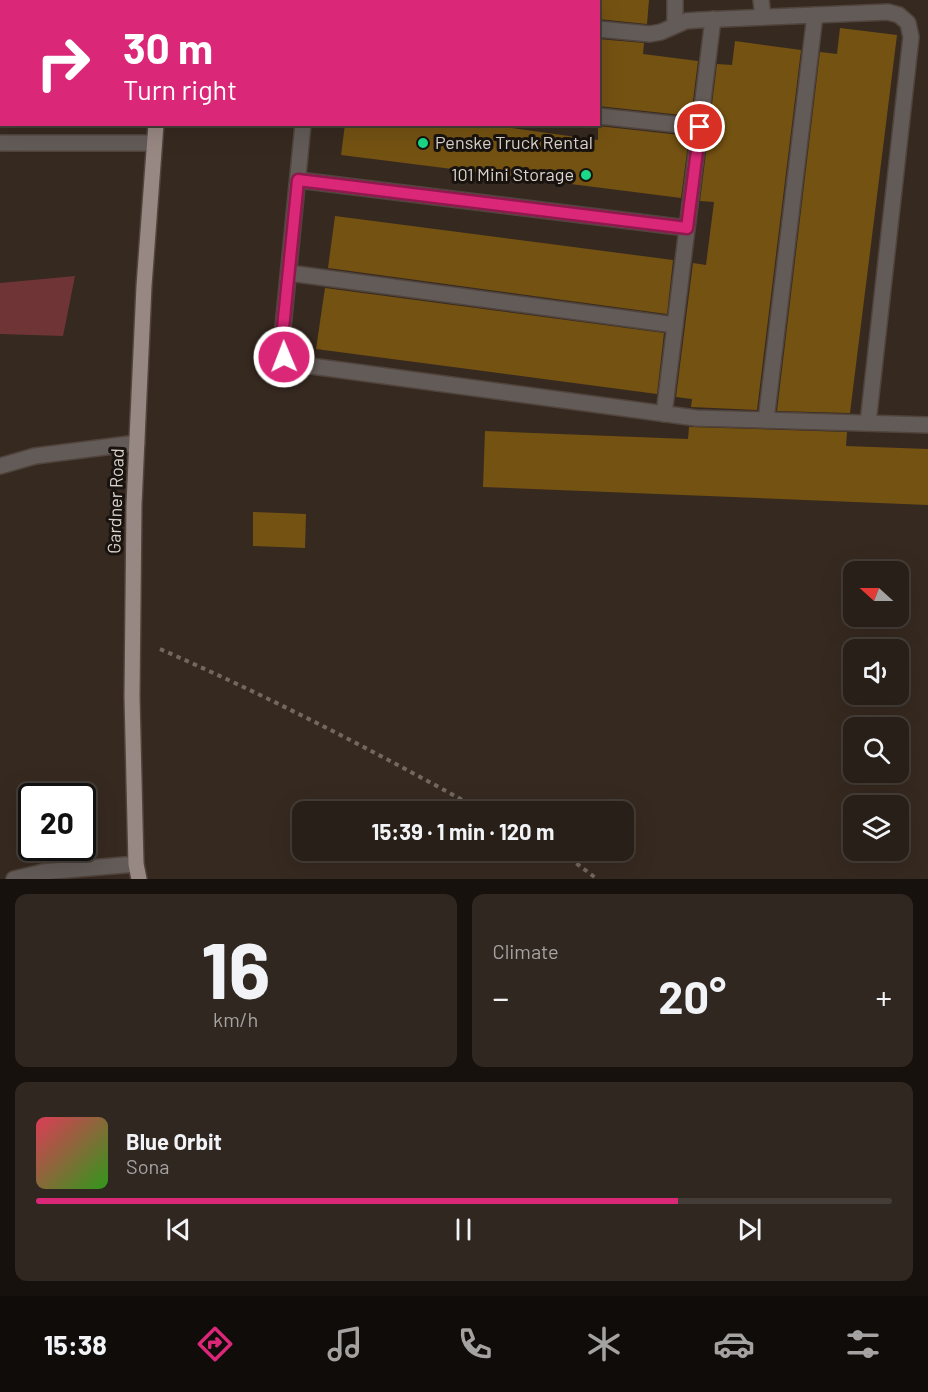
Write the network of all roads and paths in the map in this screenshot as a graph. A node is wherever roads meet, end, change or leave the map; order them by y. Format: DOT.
graph roads {
  1 [pos="675,0"];
  2 [pos="762,0"];
  3 [pos="848,7"];
  4 [pos="815,15"];
  5 [pos="763,17"];
  6 [pos="713,19"];
  7 [pos="675,25"];
  8 [pos="600,29"];
  9 [pos="600,116"];
  10 [pos="156,126"];
  11 [pos="303,126"];
  12 [pos="700,127"];
  13 [pos="0,143"];
  14 [pos="154,143"];
  15 [pos="298,180"];
  16 [pos="687,228"];
  17 [pos="289,273"];
  18 [pos="675,326"];
  19 [pos="664,414"];
  20 [pos="766,420"];
  21 [pos="867,423"];
  22 [pos="928,425"];
  23 [pos="137,443"];
  24 [pos="0,466"];
  25 [pos="132,636"];
  26 [pos="464,801"];
  27 [pos="573,861"];
  28 [pos="138,872"];
  29 [pos="15,879"];
  30 [pos="597,879"];
  1 -- 7 [label="lane"];
  2 -- 5 [label="lane"];
  3 -- 4 [label="lane"];
  3 -- 21 [label="lane"];
  4 -- 5 [label="lane"];
  4 -- 20 [label="lane"];
  5 -- 6 [label="lane"];
  6 -- 7 [label="lane"];
  6 -- 12 [label="lane"];
  7 -- 8 [label="lane"];
  9 -- 12 [label="lane"];
  10 -- 14 [label="main road, Gardner Road"];
  11 -- 15 [label="lane"];
  12 -- 16 [label="lane"];
  13 -- 14 [label="lane"];
  14 -- 23 [label="main road, Gardner Road"];
  15 -- 16 [label="lane"];
  15 -- 17 [label="lane"];
  16 -- 18 [label="lane"];
  17 -- 18 [label="lane"];
  17 -- 19 [label="lane"];
  18 -- 19 [label="lane"];
  19 -- 20 [label="lane"];
  20 -- 21 [label="lane"];
  21 -- 22 [label="lane"];
  23 -- 24 [label="lane"];
  23 -- 25 [label="main road, Gardner Road"];
  25 -- 26 [label="path"];
  25 -- 28 [label="main road, Gardner Road"];
  27 -- 30 [label="path"];
  28 -- 29 [label="lane"];
}
